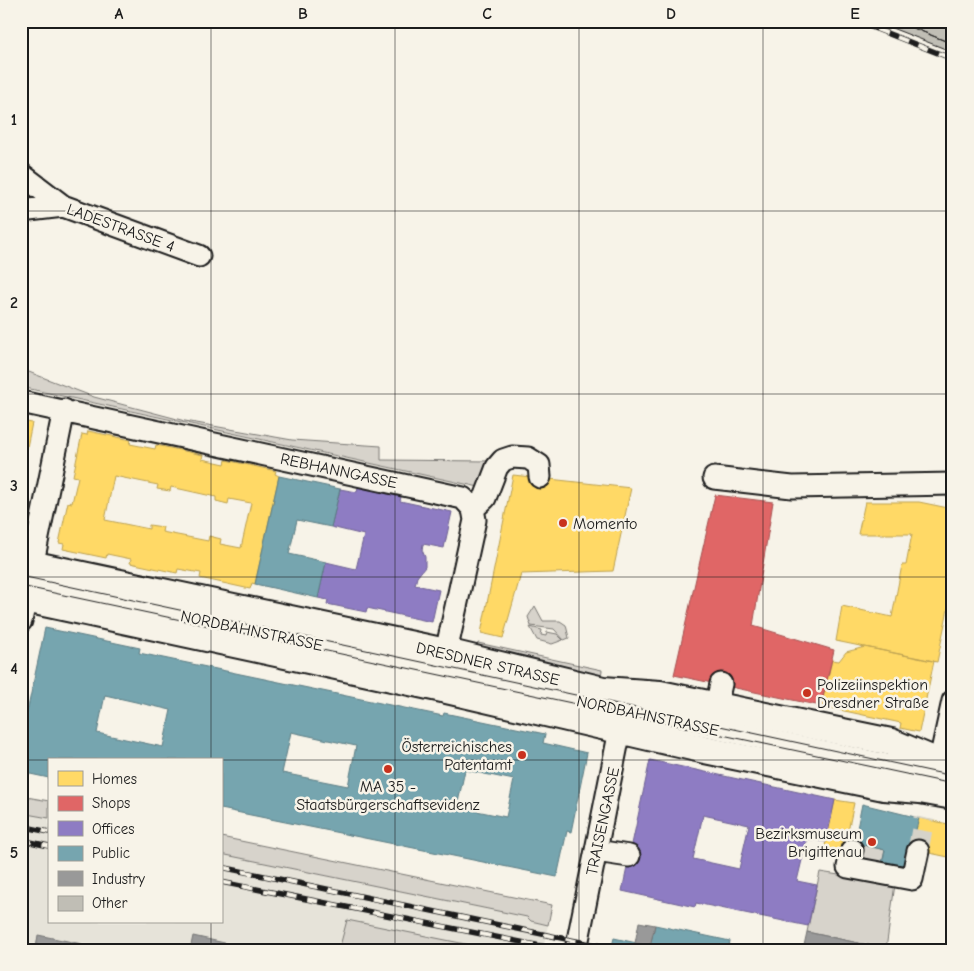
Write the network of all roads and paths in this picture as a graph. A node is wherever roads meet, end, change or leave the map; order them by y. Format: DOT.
graph roads {
  1 [pos="21,174"];
  2 [pos="63,206"];
  3 [pos="21,211"];
  4 [pos="199,256"];
  5 [pos="21,402"];
  6 [pos="64,410"];
  7 [pos="540,477"];
  8 [pos="714,478"];
  9 [pos="953,484"];
  10 [pos="473,509"];
  11 [pos="25,587"];
  12 [pos="442,670"];
  13 [pos="953,701"];
  14 [pos="624,711"];
  15 [pos="944,777"];
  16 [pos="852,850"];
  17 [pos="596,851"];
  18 [pos="918,851"];
  19 [pos="629,856"];
  20 [pos="576,950"];
  1 -- 2 [label="street, LADESTRASSE 4"];
  2 -- 3 [label="street"];
  2 -- 4 [label="street, LADESTRASSE 4"];
  5 -- 6 [label="street, REBHANNGASSE"];
  6 -- 10 [label="street, REBHANNGASSE"];
  6 -- 11 [label="street"];
  7 -- 10 [label="street"];
  8 -- 9 [label="street"];
  10 -- 12 [label="street"];
  11 -- 12 [label="main road, DRESDNER STRASSE"];
  11 -- 12 [label="main road, DRESDNER STRASSE"];
  12 -- 14 [label="main road, DRESDNER STRASSE"];
  12 -- 14 [label="main road, DRESDNER STRASSE"];
  13 -- 15 [label="street"];
  14 -- 15 [label="main road, DRESDNER STRASSE"];
  14 -- 15 [label="main road, DRESDNER STRASSE"];
  14 -- 17 [label="street, TRAISENGASSE"];
  16 -- 18 [label="street"];
  17 -- 19 [label="street"];
  17 -- 20 [label="street, TRAISENGASSE"];
}
